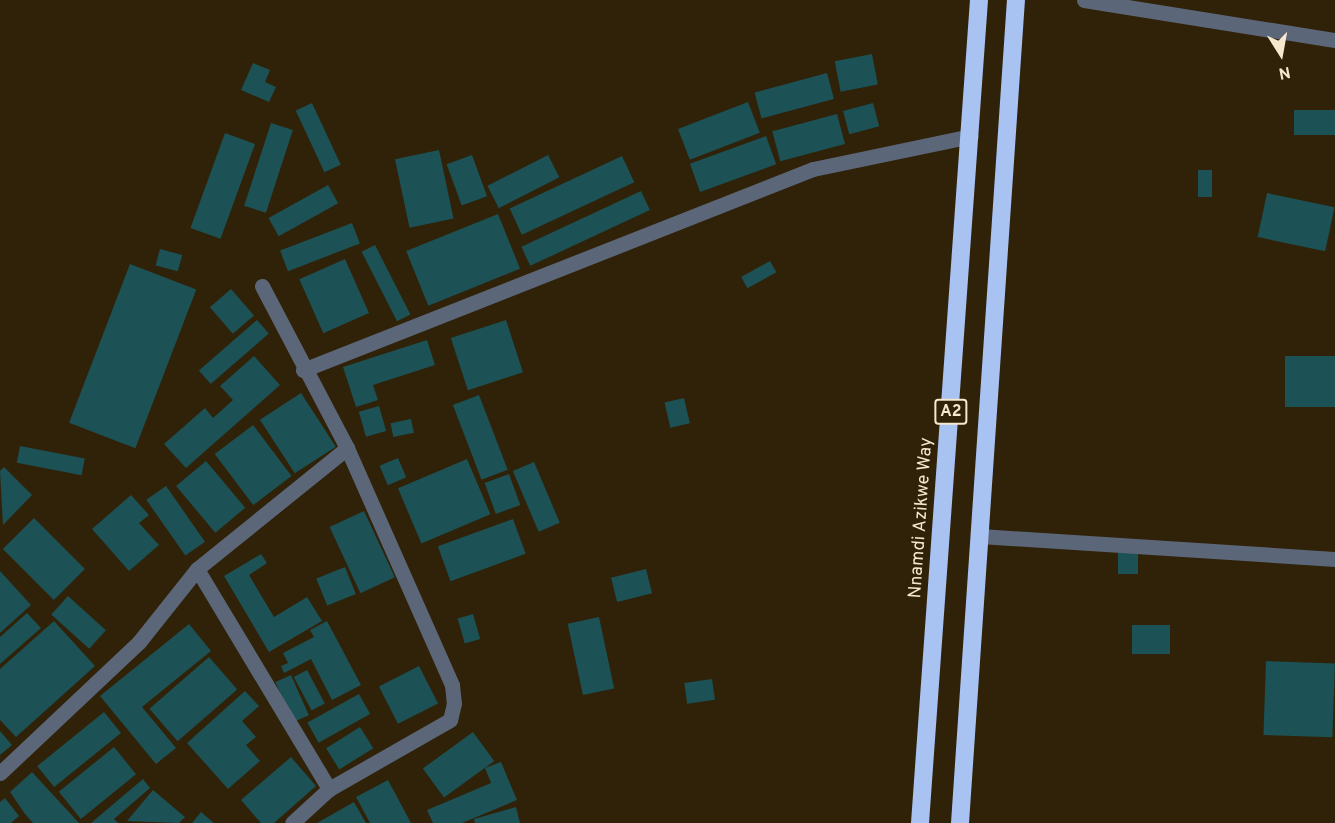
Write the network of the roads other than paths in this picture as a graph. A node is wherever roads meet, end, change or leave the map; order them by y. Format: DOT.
graph roads {
  1 [pos="980,0"];
  2 [pos="1016,0"];
  3 [pos="1084,0"];
  4 [pos="1335,40"];
  5 [pos="971,136"];
  6 [pos="262,286"];
  7 [pos="303,370"];
  8 [pos="348,448"];
  9 [pos="980,536"];
  10 [pos="1335,559"];
  11 [pos="197,569"];
  12 [pos="0,774"];
  13 [pos="329,789"];
  14 [pos="292,823"];
  15 [pos="920,823"];
  16 [pos="960,823"];
  1 -- 5 [label="highway, Nnamdi Azikwe Way / A2"];
  2 -- 9 [label="highway, A2"];
  3 -- 4 [label="street"];
  5 -- 7 [label="street"];
  5 -- 15 [label="highway, Nnamdi Azikwe Way / A2"];
  6 -- 7 [label="street"];
  7 -- 8 [label="street"];
  8 -- 11 [label="street"];
  8 -- 13 [label="street"];
  9 -- 10 [label="street"];
  9 -- 16 [label="highway, A2"];
  11 -- 12 [label="street"];
  11 -- 13 [label="street"];
  13 -- 14 [label="street"];
}
